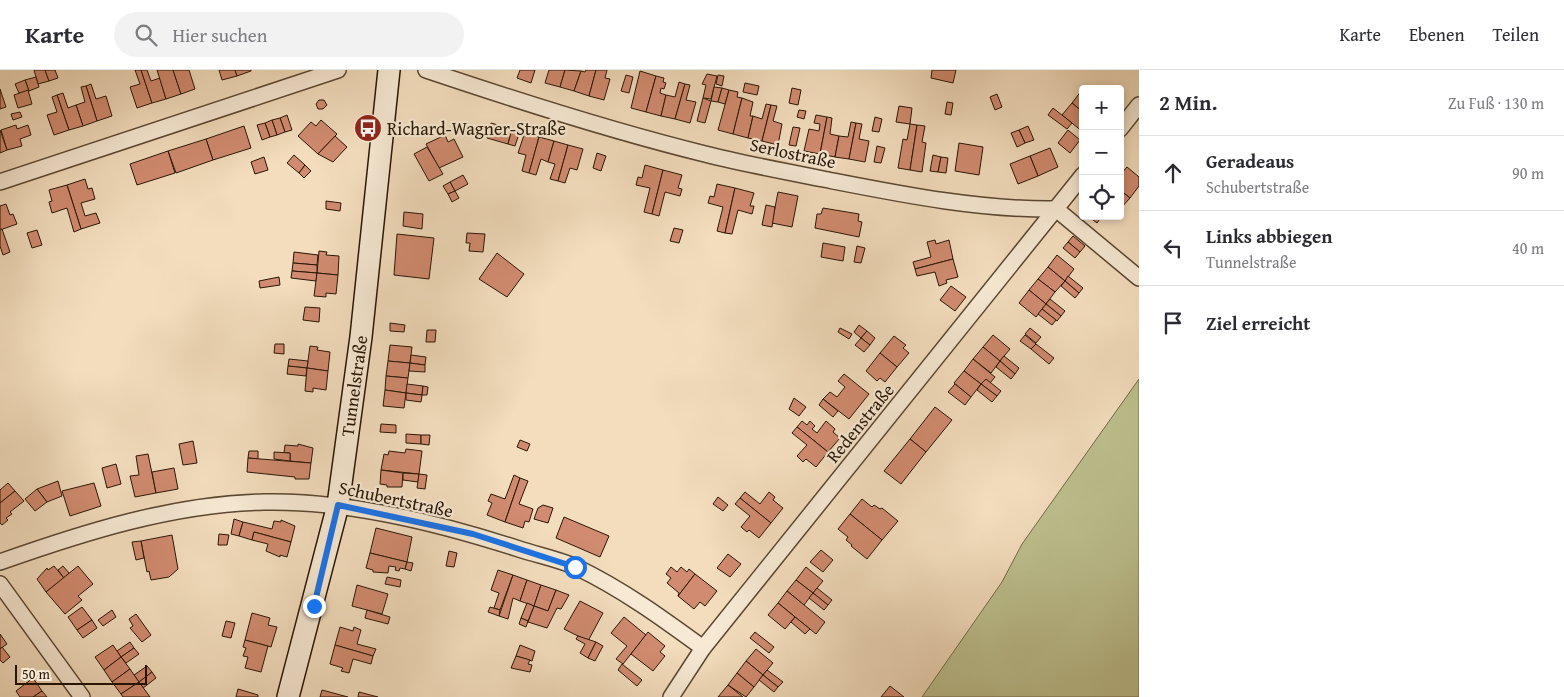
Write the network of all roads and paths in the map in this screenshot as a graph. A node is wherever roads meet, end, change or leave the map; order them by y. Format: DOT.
graph roads {
  1 [pos="338,70"];
  2 [pos="389,70"];
  3 [pos="426,70"];
  4 [pos="1139,105"];
  5 [pos="1124,124"];
  6 [pos="1079,180"];
  7 [pos="0,182"];
  8 [pos="1056,209"];
  9 [pos="1139,278"];
  10 [pos="338,505"];
  11 [pos="0,562"];
  12 [pos="0,584"];
  13 [pos="704,648"];
  14 [pos="82,697"];
  15 [pos="288,697"];
  16 [pos="671,697"];
  1 -- 7 [label="street"];
  2 -- 10 [label="street, Tunnelstraße"];
  3 -- 8 [label="street, Serlostraße"];
  4 -- 5 [label="street"];
  6 -- 8 [label="street, Redenstraße"];
  8 -- 9 [label="street"];
  8 -- 13 [label="street, Redenstraße"];
  10 -- 11 [label="street, Schubertstraße"];
  10 -- 13 [label="street, Schubertstraße"];
  10 -- 15 [label="street, Tunnelstraße"];
  12 -- 14 [label="street"];
  13 -- 16 [label="street, Redenstraße"];
}
